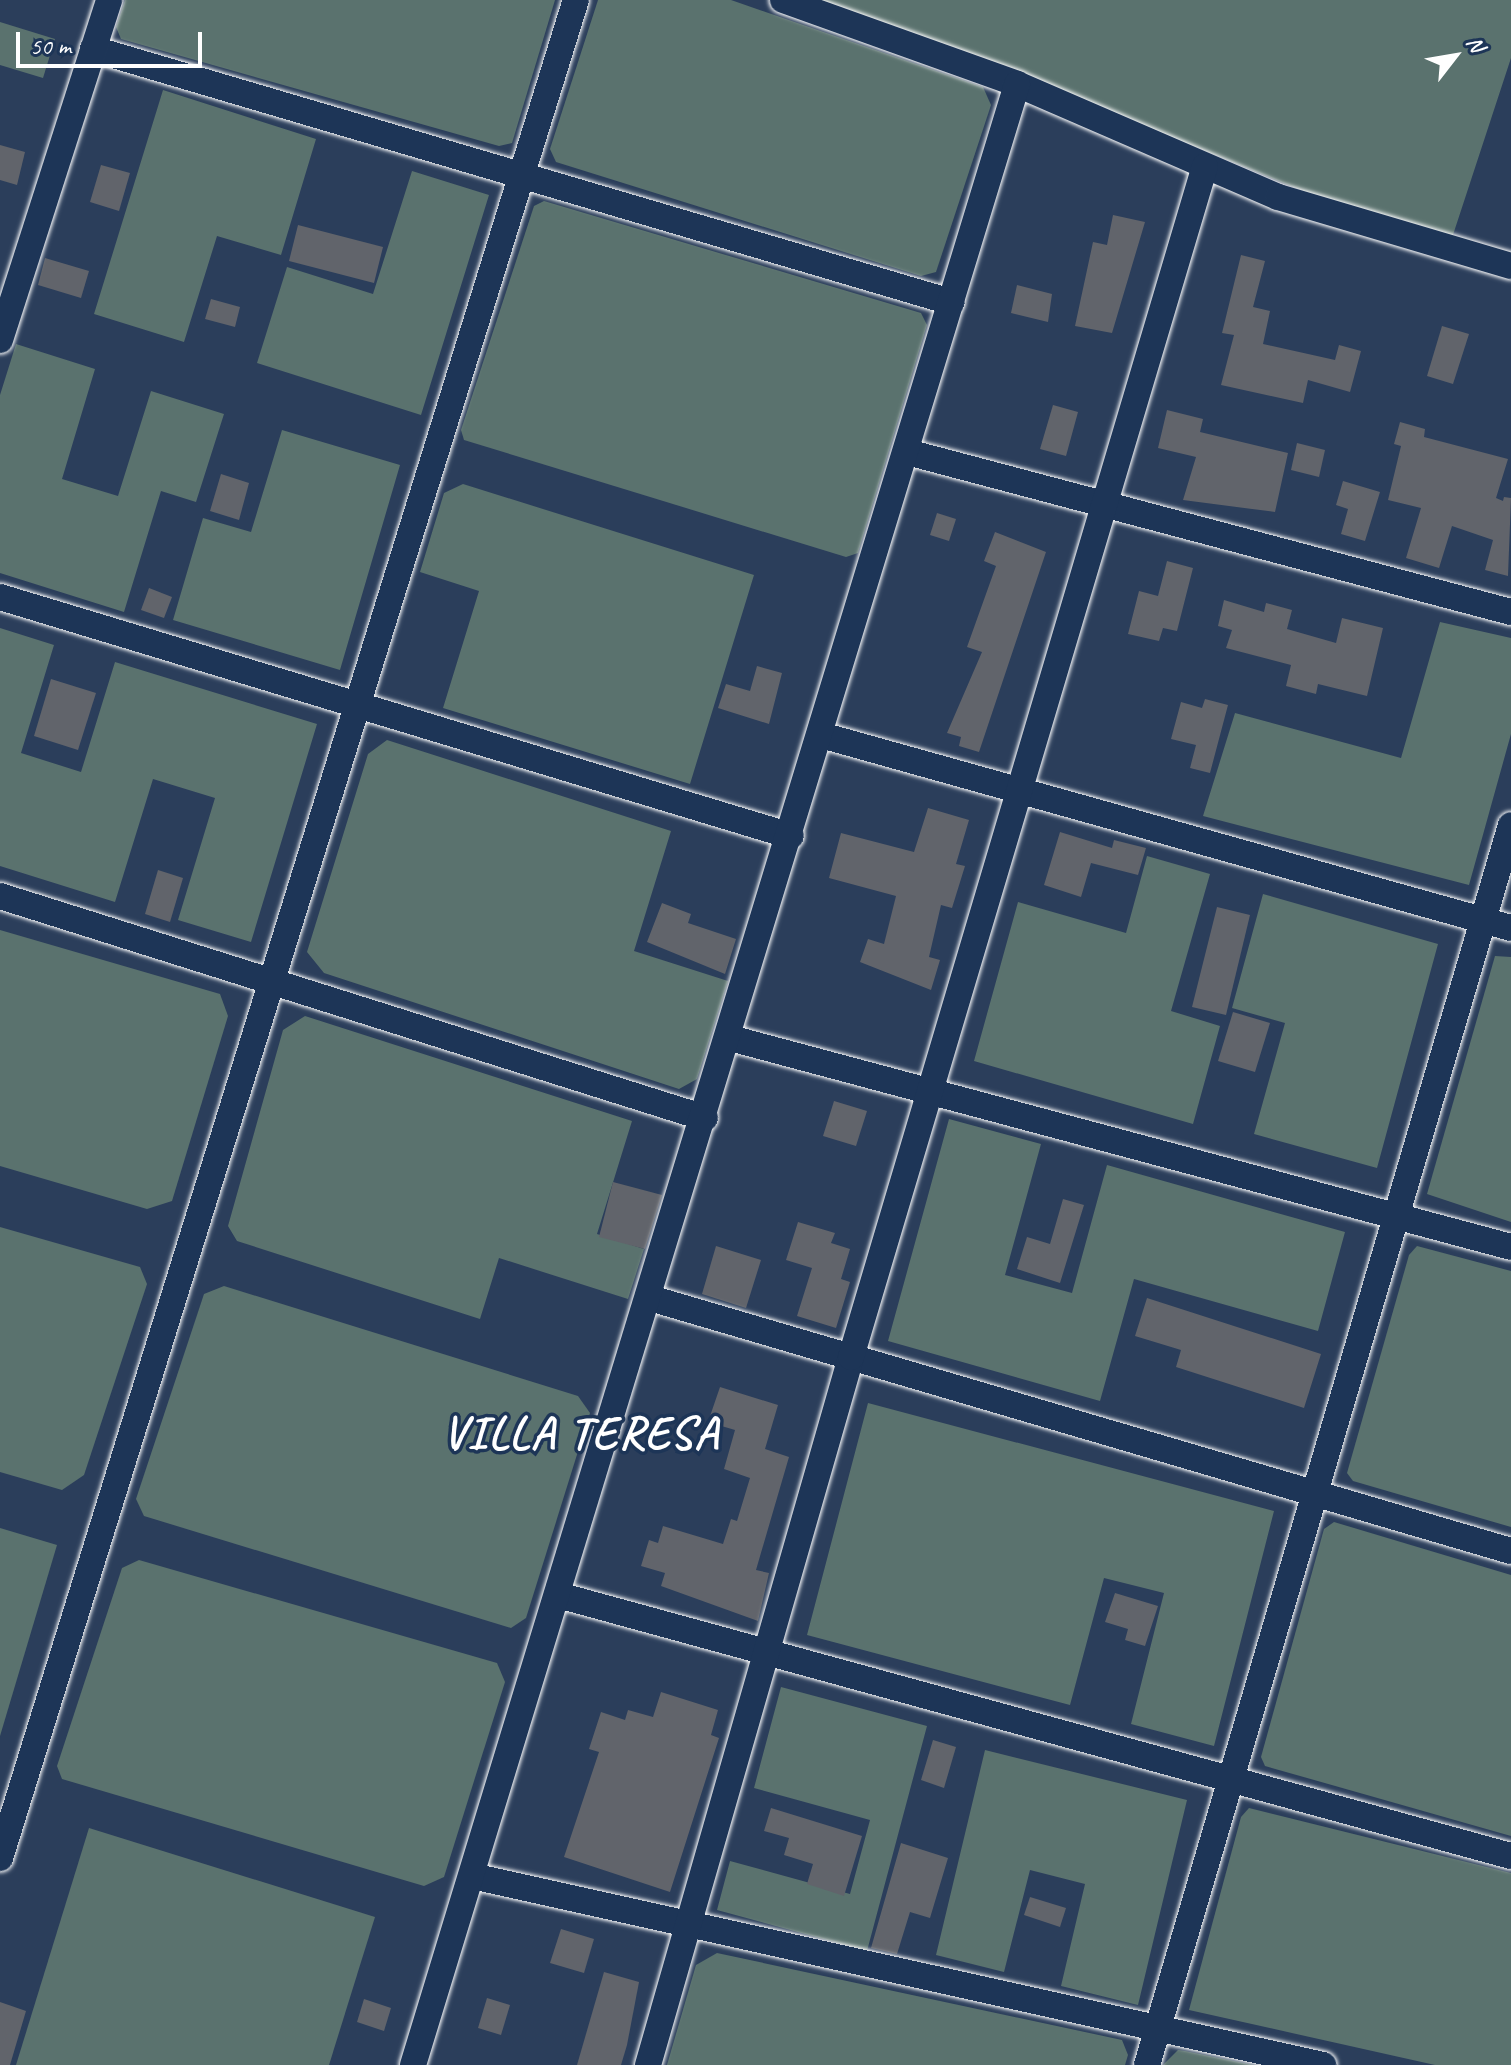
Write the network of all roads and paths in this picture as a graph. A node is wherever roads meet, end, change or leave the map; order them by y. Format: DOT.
graph roads {
  1 [pos="109,0"];
  2 [pos="576,0"];
  3 [pos="783,0"];
  4 [pos="93,49"];
  5 [pos="1017,84"];
  6 [pos="1205,166"];
  7 [pos="521,176"];
  8 [pos="1511,266"];
  9 [pos="951,302"];
  10 [pos="0,340"];
  11 [pos="907,452"];
  12 [pos="1104,505"];
  13 [pos="0,597"];
  14 [pos="1511,612"];
  15 [pos="357,705"];
  16 [pos="821,735"];
  17 [pos="1019,791"];
  18 [pos="1511,825"];
  19 [pos="791,836"];
  20 [pos="0,896"];
  21 [pos="1483,921"];
  22 [pos="1511,928"];
  23 [pos="271,981"];
  24 [pos="730,1038"];
  25 [pos="931,1087"];
  26 [pos="705,1118"];
  27 [pos="1397,1215"];
  28 [pos="1511,1247"];
  29 [pos="650,1298"];
  30 [pos="851,1357"];
  31 [pos="1315,1494"];
  32 [pos="1511,1551"];
  33 [pos="558,1595"];
  34 [pos="767,1652"];
  35 [pos="1232,1779"];
  36 [pos="1511,1856"];
  37 [pos="0,1858"];
  38 [pos="472,1876"];
  39 [pos="689,1924"];
  40 [pos="1159,2028"];
  41 [pos="413,2065"];
  42 [pos="648,2065"];
  43 [pos="1147,2065"];
  44 [pos="1323,2065"];
  1 -- 4 [label="street"];
  2 -- 7 [label="street"];
  3 -- 5 [label="street"];
  4 -- 7 [label="street"];
  4 -- 10 [label="street"];
  5 -- 6 [label="street"];
  5 -- 9 [label="street"];
  6 -- 8 [label="street"];
  6 -- 12 [label="street"];
  7 -- 9 [label="street"];
  7 -- 15 [label="street"];
  9 -- 11 [label="street"];
  11 -- 12 [label="street"];
  11 -- 16 [label="street"];
  12 -- 14 [label="street"];
  12 -- 17 [label="street"];
  13 -- 15 [label="street"];
  15 -- 19 [label="street"];
  15 -- 23 [label="street"];
  16 -- 17 [label="street"];
  16 -- 19 [label="street"];
  17 -- 21 [label="street"];
  17 -- 25 [label="street"];
  18 -- 21 [label="street"];
  19 -- 24 [label="street"];
  20 -- 23 [label="street"];
  21 -- 22 [label="street"];
  21 -- 27 [label="street"];
  23 -- 26 [label="street"];
  23 -- 37 [label="street"];
  24 -- 25 [label="street"];
  24 -- 26 [label="street"];
  25 -- 27 [label="street"];
  25 -- 30 [label="street"];
  26 -- 29 [label="street"];
  27 -- 28 [label="street"];
  27 -- 31 [label="street"];
  29 -- 30 [label="street"];
  29 -- 33 [label="street"];
  30 -- 31 [label="street"];
  30 -- 34 [label="street"];
  31 -- 32 [label="street"];
  31 -- 35 [label="street"];
  33 -- 34 [label="street"];
  33 -- 38 [label="street"];
  34 -- 35 [label="street"];
  34 -- 39 [label="street"];
  35 -- 36 [label="street"];
  35 -- 40 [label="street"];
  38 -- 39 [label="street"];
  38 -- 41 [label="street"];
  39 -- 40 [label="street"];
  39 -- 42 [label="street"];
  40 -- 43 [label="street"];
  40 -- 44 [label="street"];
}
